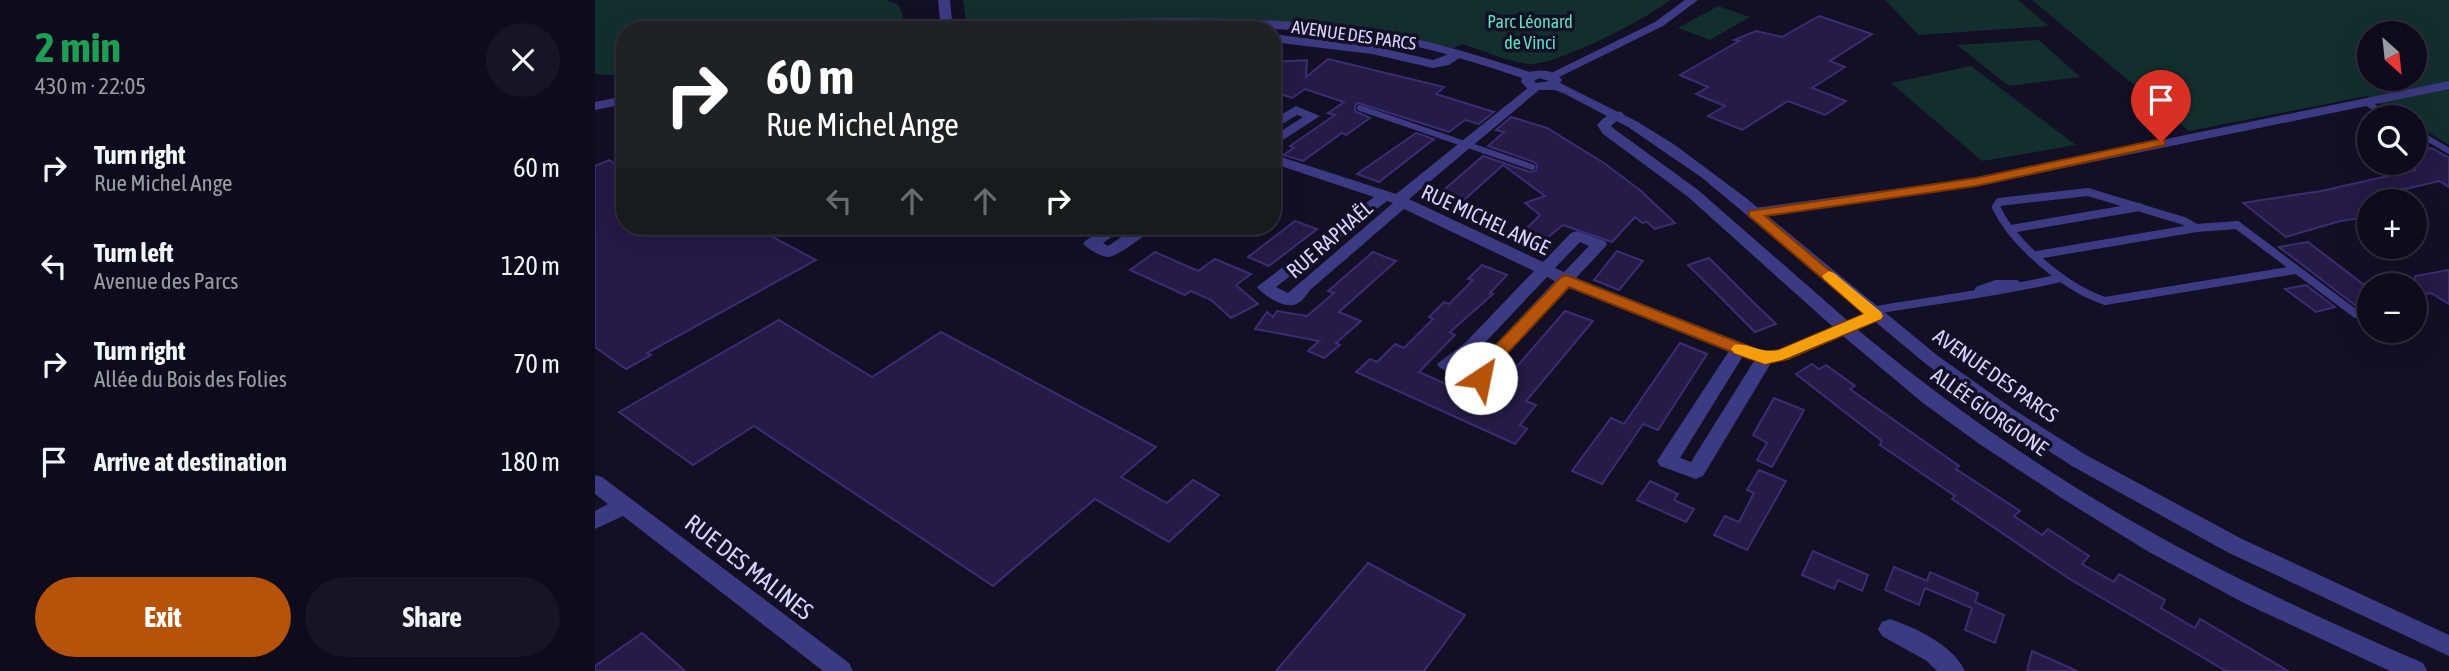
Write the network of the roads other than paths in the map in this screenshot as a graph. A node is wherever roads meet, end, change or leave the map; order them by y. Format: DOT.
graph roads {
  1 [pos="944,0"];
  2 [pos="1692,0"];
  3 [pos="946,21"];
  4 [pos="1281,25"];
  5 [pos="1281,39"];
  6 [pos="1459,54"];
  7 [pos="1552,80"];
  8 [pos="1532,81"];
  9 [pos="2449,85"];
  10 [pos="616,102"];
  11 [pos="2365,102"];
  12 [pos="2370,105"];
  13 [pos="595,106"];
  14 [pos="1360,108"];
  15 [pos="1617,115"];
  16 [pos="1281,120"];
  17 [pos="1281,137"];
  18 [pos="2427,138"];
  19 [pos="1466,144"];
  20 [pos="2449,151"];
  21 [pos="1281,161"];
  22 [pos="1532,167"];
  23 [pos="1395,199"];
  24 [pos="2141,206"];
  25 [pos="1754,214"];
  26 [pos="2196,228"];
  27 [pos="2011,229"];
  28 [pos="1104,235"];
  29 [pos="1134,235"];
  30 [pos="2037,255"];
  31 [pos="1544,269"];
  32 [pos="2295,270"];
  33 [pos="2060,278"];
  34 [pos="1566,280"];
  35 [pos="1873,314"];
  36 [pos="2356,314"];
  37 [pos="1846,329"];
  38 [pos="1739,349"];
  39 [pos="1765,358"];
  40 [pos="595,483"];
  41 [pos="624,506"];
  42 [pos="595,521"];
  43 [pos="1890,629"];
  44 [pos="2449,646"];
  45 [pos="841,671"];
  46 [pos="1953,671"];
  47 [pos="2415,671"];
  1 -- 3 [label="street"];
  2 -- 7 [label="street"];
  4 -- 6 [label="street, AVENUE DES PARCS"];
  5 -- 6 [label="street"];
  6 -- 8 [label="street, AVENUE DES PARCS"];
  7 -- 8 [label="street, AVENUE DES PARCS"];
  7 -- 15 [label="street, AVENUE DES PARCS"];
  8 -- 19 [label="street, RUE RAPHAËL"];
  9 -- 11 [label="street"];
  10 -- 13 [label="street"];
  11 -- 12 [label="lane"];
  11 -- 25 [label="street"];
  14 -- 19 [label="lane"];
  15 -- 25 [label="street, AVENUE DES PARCS"];
  15 -- 37 [label="street, ALLÉE GIORGIONE"];
  16 -- 17 [label="street"];
  18 -- 20 [label="lane"];
  19 -- 22 [label="lane"];
  19 -- 23 [label="street, RUE RAPHAËL"];
  21 -- 23 [label="street, RUE MICHEL ANGE"];
  23 -- 23 [label="street, RUE RAPHAËL"];
  23 -- 31 [label="street, RUE MICHEL ANGE"];
  24 -- 26 [label="lane"];
  24 -- 27 [label="lane"];
  24 -- 27 [label="lane"];
  25 -- 35 [label="street, AVENUE DES PARCS"];
  26 -- 30 [label="lane"];
  26 -- 32 [label="lane"];
  27 -- 30 [label="lane"];
  28 -- 29 [label="street"];
  30 -- 33 [label="lane"];
  31 -- 34 [label="street, RUE MICHEL ANGE"];
  31 -- 34 [label="street"];
  31 -- 34 [label="street"];
  32 -- 33 [label="lane"];
  32 -- 36 [label="lane"];
  33 -- 35 [label="lane"];
  34 -- 38 [label="street, RUE MICHEL ANGE"];
  35 -- 37 [label="street"];
  35 -- 44 [label="street, AVENUE DES PARCS"];
  37 -- 39 [label="street"];
  37 -- 47 [label="street, ALLÉE GIORGIONE"];
  38 -- 39 [label="street, RUE MICHEL ANGE"];
  38 -- 39 [label="street"];
  40 -- 41 [label="street, RUE DES MALINES"];
  41 -- 42 [label="street"];
  41 -- 45 [label="street, RUE DES MALINES"];
  43 -- 46 [label="street"];
}
